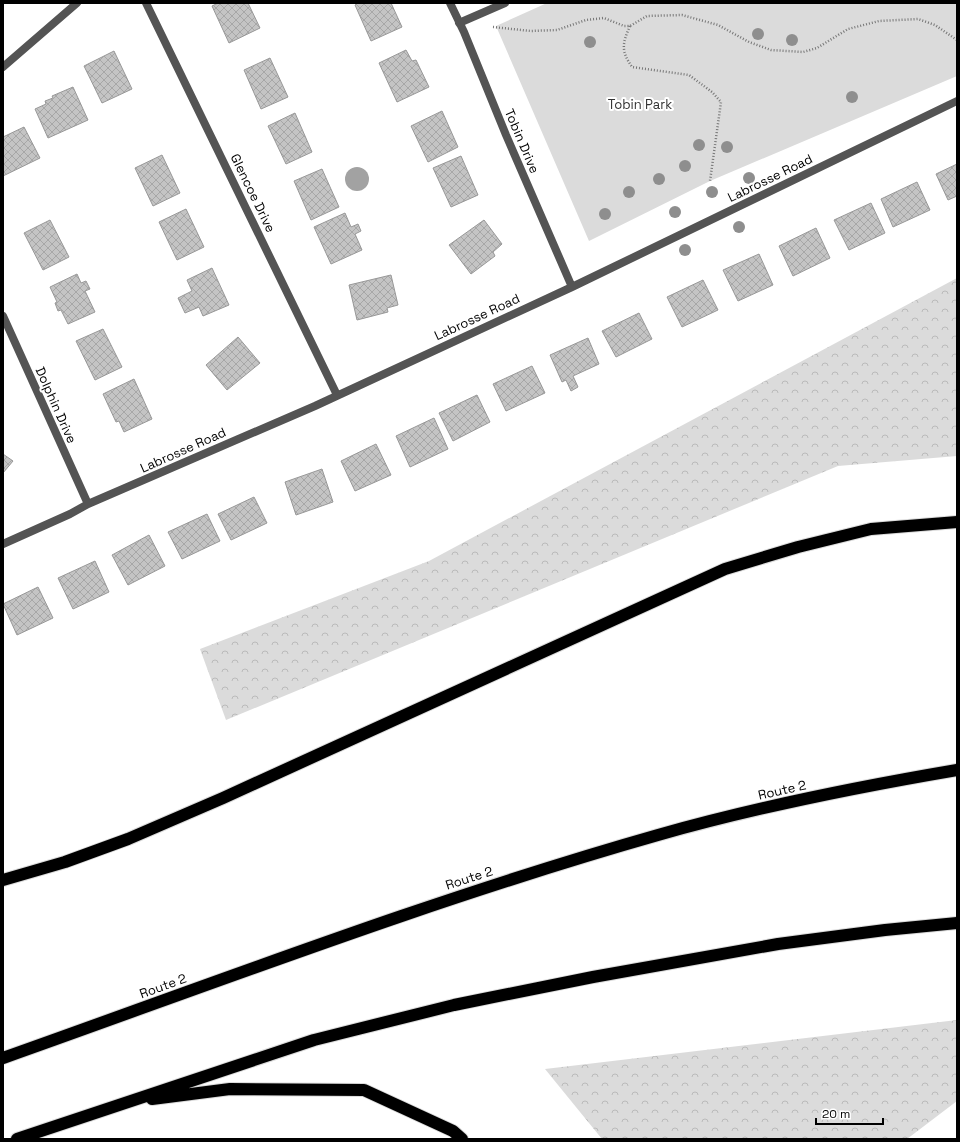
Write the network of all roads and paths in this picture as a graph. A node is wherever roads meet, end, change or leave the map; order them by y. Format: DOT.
graph roads {
  1 [pos="77,3"];
  2 [pos="146,3"];
  3 [pos="450,3"];
  4 [pos="505,3"];
  5 [pos="459,23"];
  6 [pos="496,26"];
  7 [pos="630,26"];
  8 [pos="957,40"];
  9 [pos="3,67"];
  10 [pos="957,101"];
  11 [pos="710,181"];
  12 [pos="572,287"];
  13 [pos="3,316"];
  14 [pos="337,395"];
  15 [pos="88,504"];
  16 [pos="957,522"];
  17 [pos="3,544"];
  18 [pos="957,770"];
  19 [pos="3,880"];
  20 [pos="957,923"];
  21 [pos="3,1058"];
  22 [pos="123,1103"];
  23 [pos="17,1139"];
  24 [pos="462,1139"];
  1 -- 9 [label="street"];
  2 -- 14 [label="street, Glencoe Drive"];
  3 -- 5 [label="street, Tobin Drive"];
  4 -- 5 [label="street"];
  5 -- 12 [label="street, Tobin Drive"];
  6 -- 7 [label="path"];
  7 -- 8 [label="path"];
  7 -- 11 [label="path"];
  10 -- 12 [label="street, Labrosse Road"];
  12 -- 14 [label="street, Labrosse Road"];
  13 -- 15 [label="street, Dolphin Drive"];
  14 -- 15 [label="street, Labrosse Road"];
  15 -- 17 [label="street, Labrosse Road"];
  16 -- 19 [label="highway"];
  18 -- 21 [label="highway, Route 2"];
  20 -- 22 [label="highway"];
  22 -- 23 [label="highway"];
  22 -- 24 [label="highway"];
}
